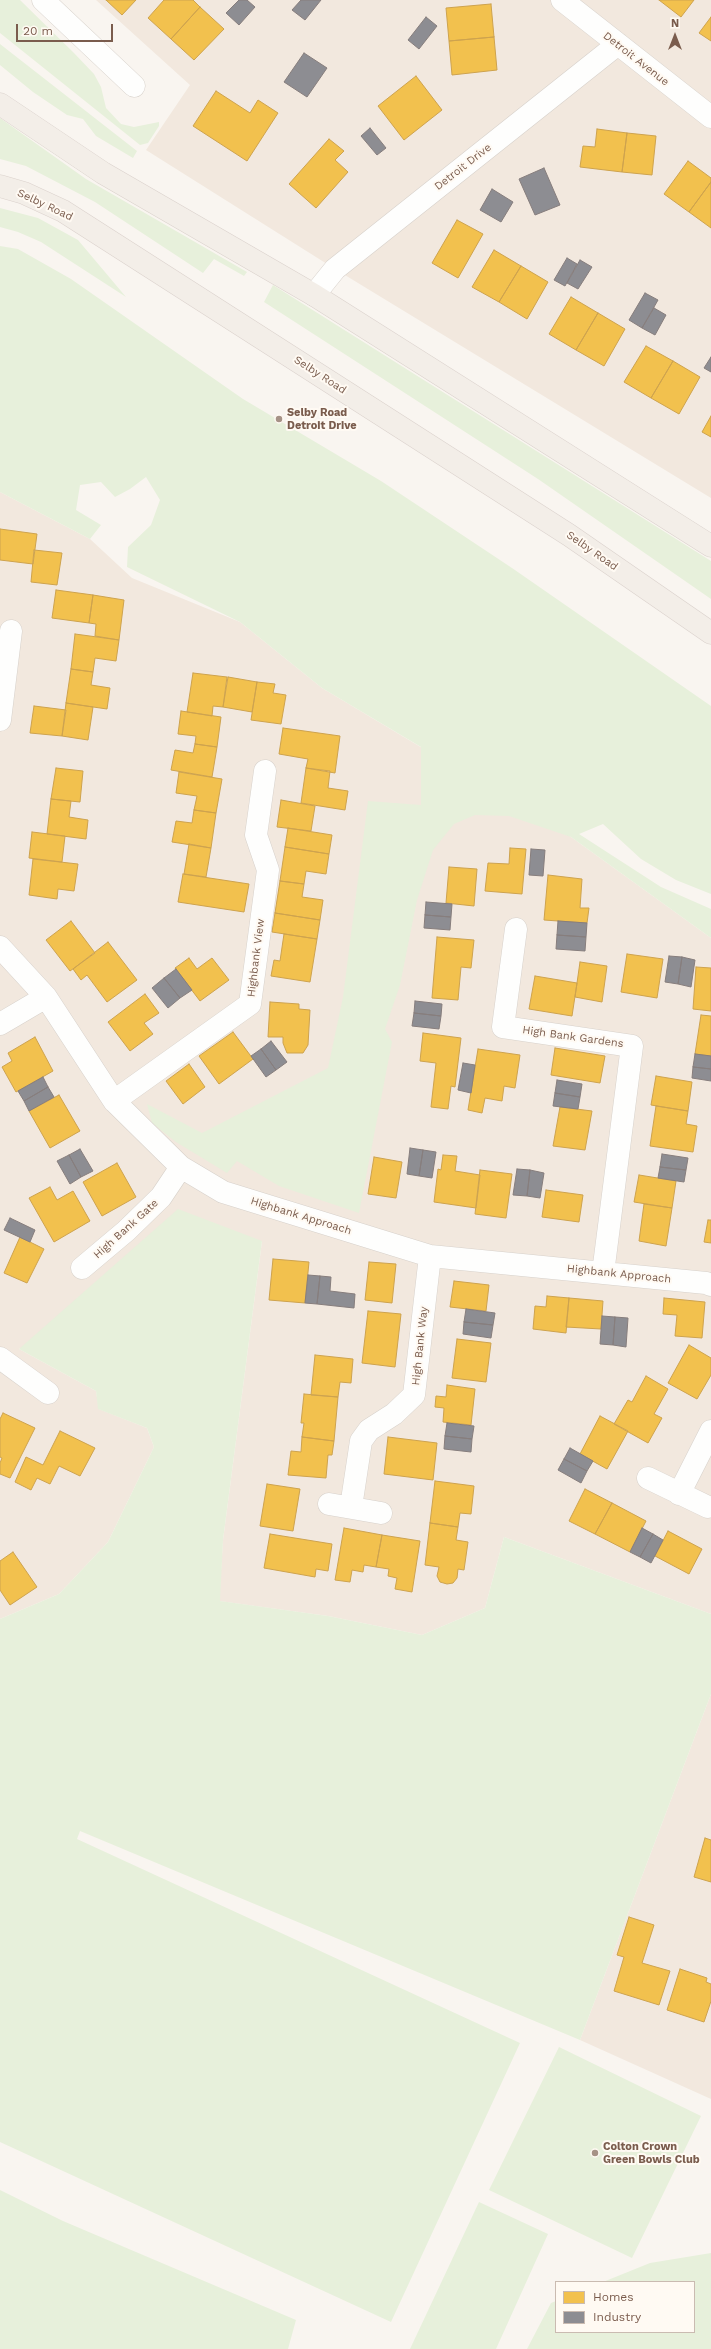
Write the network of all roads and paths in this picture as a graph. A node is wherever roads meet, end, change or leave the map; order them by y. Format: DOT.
graph roads {
  1 [pos="43,0"];
  2 [pos="562,0"];
  3 [pos="618,44"];
  4 [pos="134,86"];
  5 [pos="0,104"];
  6 [pos="711,117"];
  7 [pos="0,186"];
  8 [pos="314,295"];
  9 [pos="711,546"];
  10 [pos="11,631"];
  11 [pos="711,633"];
  12 [pos="0,720"];
  13 [pos="266,771"];
  14 [pos="516,929"];
  15 [pos="0,946"];
  16 [pos="46,997"];
  17 [pos="0,1024"];
  18 [pos="114,1101"];
  19 [pos="181,1167"];
  20 [pos="430,1256"];
  21 [pos="82,1268"];
  22 [pos="603,1272"];
  23 [pos="711,1285"];
  24 [pos="0,1358"];
  25 [pos="48,1392"];
  26 [pos="711,1431"];
  27 [pos="648,1478"];
  28 [pos="679,1494"];
  29 [pos="330,1504"];
  30 [pos="351,1507"];
  31 [pos="708,1507"];
  32 [pos="381,1513"];
  1 -- 4 [label="street"];
  2 -- 3 [label="street, Detroit Avenue"];
  3 -- 6 [label="street, Detroit Avenue"];
  3 -- 8 [label="street, Detroit Drive"];
  5 -- 8 [label="main road"];
  7 -- 11 [label="main road, Selby Road"];
  8 -- 9 [label="main road"];
  10 -- 12 [label="street"];
  13 -- 18 [label="street, Highbank View"];
  14 -- 22 [label="street, High Bank Gardens"];
  15 -- 16 [label="street, Highbank Approach"];
  16 -- 17 [label="street"];
  16 -- 18 [label="street, Highbank Approach"];
  18 -- 19 [label="street, Highbank Approach"];
  19 -- 20 [label="street, Highbank Approach"];
  19 -- 21 [label="street, High Bank Gate"];
  20 -- 22 [label="street, Highbank Approach"];
  20 -- 30 [label="street, High Bank Way"];
  22 -- 23 [label="street, Highbank Approach"];
  24 -- 25 [label="street"];
  26 -- 28 [label="street"];
  27 -- 28 [label="street"];
  28 -- 31 [label="street"];
  29 -- 30 [label="street"];
  30 -- 32 [label="street"];
}
